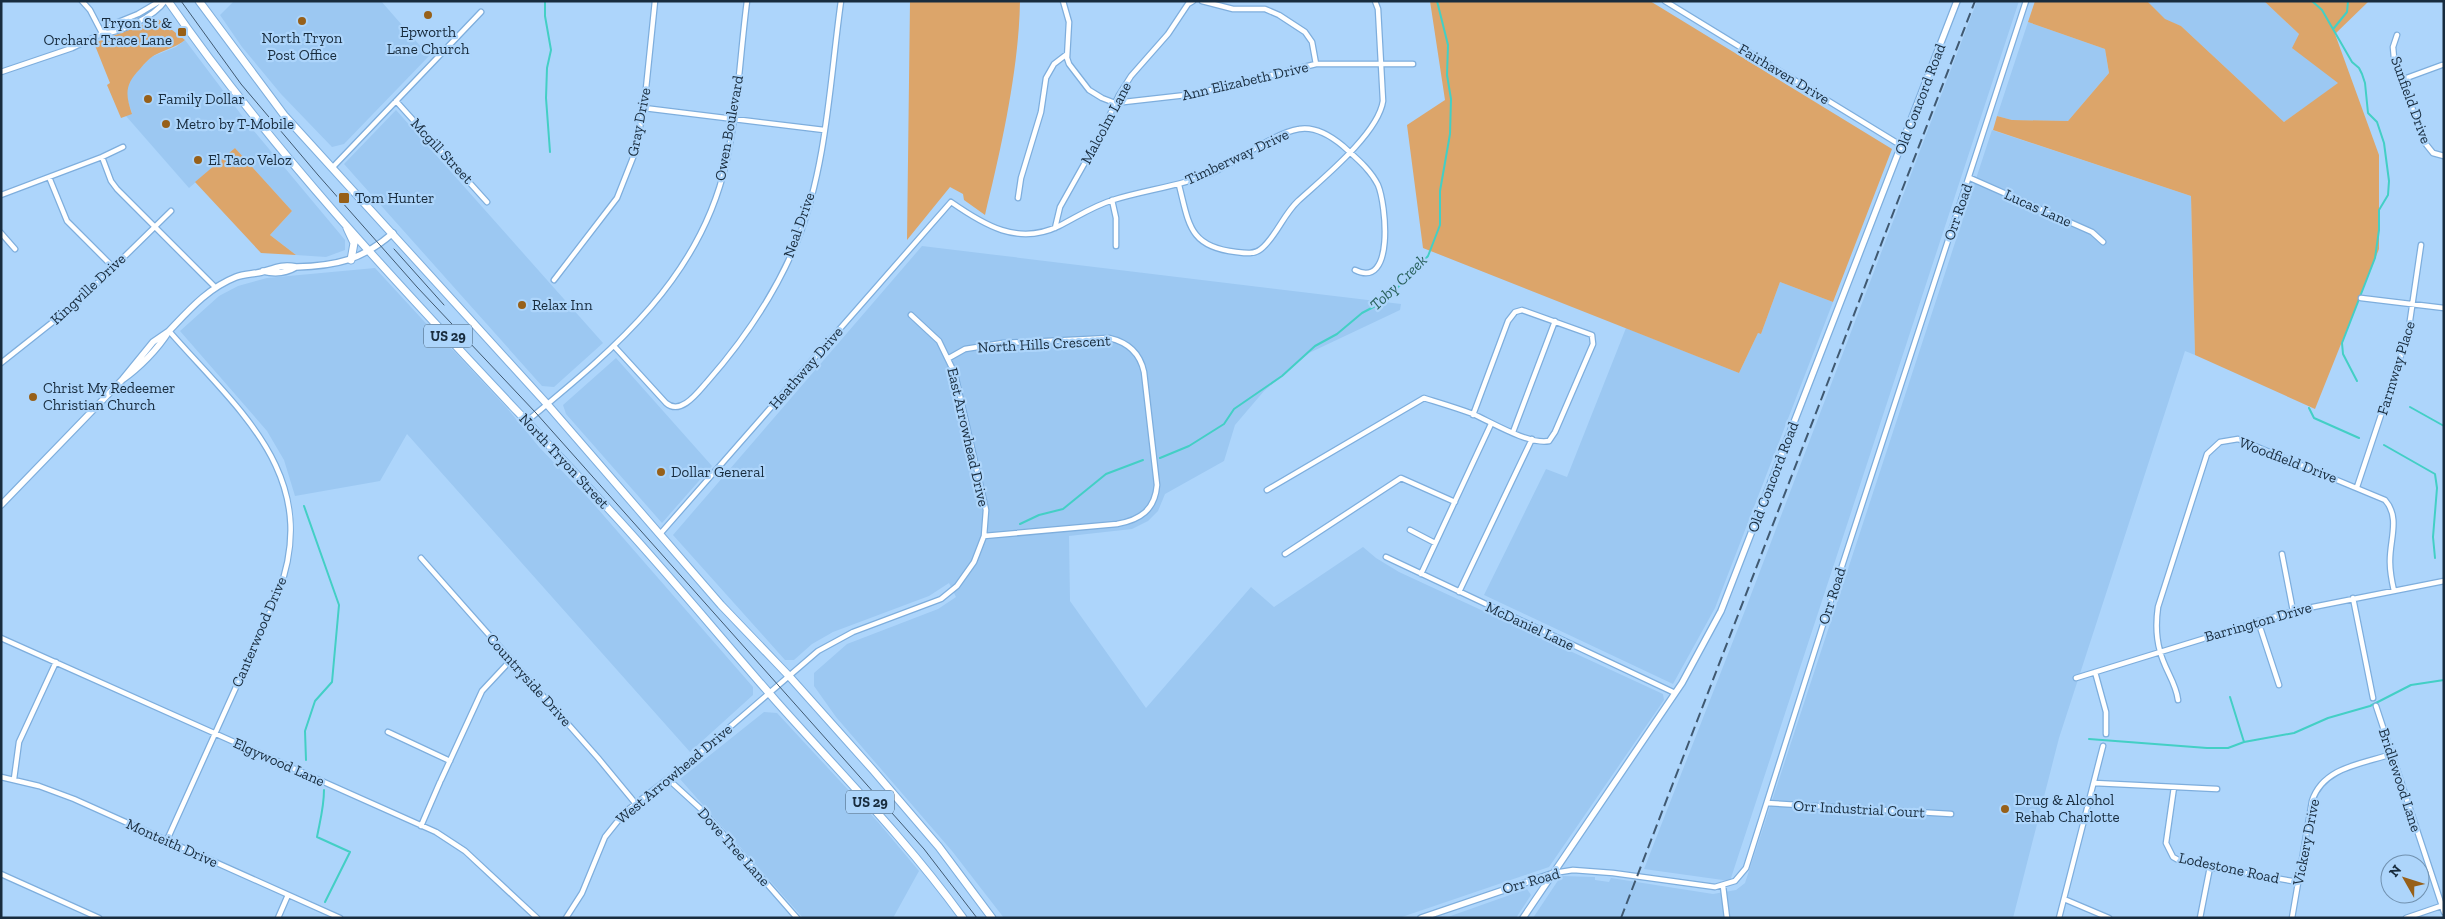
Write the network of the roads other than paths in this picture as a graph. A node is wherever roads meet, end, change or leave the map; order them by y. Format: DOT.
graph roads {
  1 [pos="82,1"];
  2 [pos="160,1"];
  3 [pos="166,1"];
  4 [pos="199,1"];
  5 [pos="655,1"];
  6 [pos="747,1"];
  7 [pos="841,1"];
  8 [pos="1063,1"];
  9 [pos="1202,1"];
  10 [pos="1383,1"];
  11 [pos="1665,1"];
  12 [pos="2026,1"];
  13 [pos="1190,2"];
  14 [pos="1955,2"];
  15 [pos="1376,3"];
  16 [pos="481,12"];
  17 [pos="102,34"];
  18 [pos="2397,34"];
  19 [pos="1067,54"];
  20 [pos="1316,64"];
  21 [pos="1382,64"];
  22 [pos="1413,64"];
  23 [pos="2442,65"];
  24 [pos="1,72"];
  25 [pos="2401,80"];
  26 [pos="396,102"];
  27 [pos="1115,103"];
  28 [pos="644,108"];
  29 [pos="733,120"];
  30 [pos="824,130"];
  31 [pos="1902,146"];
  32 [pos="123,147"];
  33 [pos="1350,152"];
  34 [pos="2444,156"];
  35 [pos="102,157"];
  36 [pos="332,168"];
  37 [pos="49,177"];
  38 [pos="1970,178"];
  39 [pos="1179,185"];
  40 [pos="1,196"];
  41 [pos="1018,198"];
  42 [pos="1112,200"];
  43 [pos="488,202"];
  44 [pos="951,202"];
  45 [pos="171,211"];
  46 [pos="342,219"];
  47 [pos="156,226"];
  48 [pos="1055,228"];
  49 [pos="1,233"];
  50 [pos="393,233"];
  51 [pos="2103,242"];
  52 [pos="2421,245"];
  53 [pos="1116,246"];
  54 [pos="15,249"];
  55 [pos="370,251"];
  56 [pos="351,260"];
  57 [pos="113,267"];
  58 [pos="1355,270"];
  59 [pos="554,280"];
  60 [pos="215,287"];
  61 [pos="2361,298"];
  62 [pos="2413,304"];
  63 [pos="2444,308"];
  64 [pos="911,315"];
  65 [pos="1555,322"];
  66 [pos="169,331"];
  67 [pos="614,346"];
  68 [pos="949,358"];
  69 [pos="1,363"];
  70 [pos="547,404"];
  71 [pos="1473,415"];
  72 [pos="527,421"];
  73 [pos="1491,424"];
  74 [pos="1513,432"];
  75 [pos="1532,439"];
  76 [pos="2357,487"];
  77 [pos="1267,490"];
  78 [pos="1455,502"];
  79 [pos="1,505"];
  80 [pos="1410,530"];
  81 [pos="660,534"];
  82 [pos="984,536"];
  83 [pos="1435,543"];
  84 [pos="1285,554"];
  85 [pos="2282,554"];
  86 [pos="1386,557"];
  87 [pos="421,558"];
  88 [pos="1421,574"];
  89 [pos="2444,581"];
  90 [pos="2394,591"];
  91 [pos="1460,592"];
  92 [pos="2353,598"];
  93 [pos="2293,611"];
  94 [pos="2258,621"];
  95 [pos="1,638"];
  96 [pos="2160,652"];
  97 [pos="511,660"];
  98 [pos="56,662"];
  99 [pos="2095,672"];
  100 [pos="789,676"];
  101 [pos="2076,678"];
  102 [pos="2278,685"];
  103 [pos="769,693"];
  104 [pos="1675,693"];
  105 [pos="2373,698"];
  106 [pos="2178,700"];
  107 [pos="2376,706"];
  108 [pos="388,732"];
  109 [pos="215,734"];
  110 [pos="2106,734"];
  111 [pos="2103,746"];
  112 [pos="2392,754"];
  113 [pos="450,761"];
  114 [pos="1,777"];
  115 [pos="14,779"];
  116 [pos="668,779"];
  117 [pos="2094,783"];
  118 [pos="2174,787"];
  119 [pos="2217,789"];
  120 [pos="1767,803"];
  121 [pos="636,804"];
  122 [pos="1951,814"];
  123 [pos="420,826"];
  124 [pos="167,840"];
  125 [pos="2210,867"];
  126 [pos="1554,873"];
  127 [pos="1,874"];
  128 [pos="2298,882"];
  129 [pos="1723,886"];
  130 [pos="288,894"];
  131 [pos="2064,900"];
  132 [pos="2443,905"];
  133 [pos="2444,912"];
  134 [pos="99,918"];
  135 [pos="278,918"];
  136 [pos="340,918"];
  137 [pos="537,918"];
  138 [pos="566,918"];
  139 [pos="797,918"];
  140 [pos="963,918"];
  141 [pos="992,918"];
  142 [pos="1421,918"];
  143 [pos="1523,918"];
  144 [pos="1727,918"];
  145 [pos="2059,918"];
  146 [pos="2109,918"];
  147 [pos="2200,918"];
  148 [pos="2292,918"];
  149 [pos="2406,918"];
  1 -- 17 [label="street"];
  2 -- 17 [label="street"];
  3 -- 17 [label="street"];
  3 -- 46 [label="main road, North Tryon Street / US 29"];
  4 -- 36 [label="main road, North Tryon Street / US 29"];
  5 -- 28 [label="street, Gray Drive"];
  6 -- 29 [label="street, Owen Boulevard"];
  7 -- 30 [label="street, Neal Drive"];
  8 -- 19 [label="street"];
  9 -- 20 [label="street"];
  10 -- 15 [label="street"];
  11 -- 31 [label="street, Fairhaven Drive"];
  12 -- 38 [label="street, Orr Road"];
  13 -- 27 [label="street, Malcolm Lane"];
  14 -- 31 [label="street, Old Concord Road"];
  15 -- 21 [label="street"];
  16 -- 26 [label="street"];
  17 -- 24 [label="street"];
  18 -- 25 [label="street, Sunfield Drive"];
  19 -- 27 [label="street"];
  19 -- 41 [label="street"];
  20 -- 21 [label="street, Ann Elizabeth Drive"];
  20 -- 27 [label="street, Ann Elizabeth Drive"];
  21 -- 22 [label="street, Ann Elizabeth Drive"];
  21 -- 33 [label="street"];
  23 -- 25 [label="street"];
  25 -- 34 [label="street, Sunfield Drive"];
  26 -- 36 [label="street"];
  26 -- 43 [label="street, Mcgill Street"];
  27 -- 48 [label="street, Malcolm Lane"];
  28 -- 29 [label="street"];
  28 -- 59 [label="street, Gray Drive"];
  29 -- 30 [label="street"];
  29 -- 67 [label="street, Owen Boulevard"];
  30 -- 67 [label="street, Neal Drive"];
  31 -- 104 [label="street, Old Concord Road"];
  32 -- 35 [label="street"];
  33 -- 39 [label="street, Timberway Drive"];
  33 -- 39 [label="street"];
  33 -- 58 [label="street, Timberway Drive"];
  35 -- 37 [label="street"];
  35 -- 47 [label="street"];
  36 -- 50 [label="main road, North Tryon Street / US 29"];
  37 -- 40 [label="street"];
  37 -- 57 [label="street"];
  38 -- 51 [label="street, Lucas Lane"];
  38 -- 120 [label="street, Orr Road"];
  39 -- 42 [label="street, Timberway Drive"];
  42 -- 48 [label="street, Timberway Drive"];
  42 -- 53 [label="street"];
  44 -- 48 [label="street, Timberway Drive"];
  44 -- 81 [label="street, Heathway Drive"];
  45 -- 47 [label="street, Kingville Drive"];
  46 -- 55 [label="main road, North Tryon Street / US 29"];
  46 -- 56 [label="main road"];
  47 -- 57 [label="street, Kingville Drive"];
  47 -- 60 [label="street"];
  49 -- 54 [label="street"];
  50 -- 55 [label="street"];
  50 -- 70 [label="main road, North Tryon Street / US 29"];
  52 -- 62 [label="street, Farmway Place"];
  55 -- 56 [label="street"];
  55 -- 72 [label="main road, North Tryon Street / US 29"];
  56 -- 60 [label="street"];
  57 -- 69 [label="street, Kingville Drive"];
  60 -- 66 [label="street"];
  61 -- 62 [label="street"];
  62 -- 63 [label="street"];
  62 -- 76 [label="street, Farmway Place"];
  64 -- 68 [label="street, East Arrowhead Drive"];
  65 -- 71 [label="street"];
  65 -- 74 [label="street"];
  65 -- 75 [label="street"];
  66 -- 79 [label="street"];
  66 -- 109 [label="street, Canterwood Drive"];
  67 -- 70 [label="street, Owen Boulevard"];
  68 -- 82 [label="street, East Arrowhead Drive"];
  68 -- 82 [label="street, North Hills Crescent"];
  70 -- 72 [label="street, Owen Boulevard"];
  70 -- 81 [label="main road, North Tryon Street / US 29"];
  71 -- 73 [label="street"];
  71 -- 77 [label="street"];
  72 -- 103 [label="main road, North Tryon Street / US 29"];
  73 -- 74 [label="street"];
  73 -- 78 [label="street"];
  74 -- 75 [label="street"];
  75 -- 91 [label="street"];
  76 -- 90 [label="street, Woodfield Drive"];
  76 -- 96 [label="street, Woodfield Drive"];
  78 -- 83 [label="street"];
  78 -- 84 [label="street"];
  80 -- 83 [label="street"];
  81 -- 100 [label="main road, North Tryon Street / US 29"];
  82 -- 100 [label="street, East Arrowhead Drive"];
  83 -- 88 [label="street"];
  85 -- 93 [label="street"];
  86 -- 88 [label="street, McDaniel Lane"];
  87 -- 97 [label="street, Countryside Drive"];
  88 -- 91 [label="street, McDaniel Lane"];
  89 -- 90 [label="street, Barrington Drive"];
  90 -- 92 [label="street, Barrington Drive"];
  91 -- 104 [label="street, McDaniel Lane"];
  92 -- 93 [label="street, Barrington Drive"];
  92 -- 105 [label="street"];
  93 -- 94 [label="street, Barrington Drive"];
  94 -- 96 [label="street, Barrington Drive"];
  94 -- 102 [label="street"];
  95 -- 98 [label="street, Elgywood Lane"];
  96 -- 99 [label="street, Barrington Drive"];
  96 -- 106 [label="street, Woodfield Drive"];
  97 -- 113 [label="street"];
  97 -- 121 [label="street, Countryside Drive"];
  98 -- 109 [label="street, Elgywood Lane"];
  98 -- 115 [label="street"];
  99 -- 101 [label="street, Barrington Drive"];
  99 -- 110 [label="street"];
  100 -- 103 [label="street, East Arrowhead Drive"];
  100 -- 141 [label="main road, North Tryon Street / US 29"];
  103 -- 116 [label="street, West Arrowhead Drive"];
  103 -- 140 [label="main road, North Tryon Street / US 29"];
  104 -- 126 [label="street, Old Concord Road"];
  107 -- 112 [label="street, Bridlewood Lane"];
  108 -- 113 [label="street"];
  109 -- 123 [label="street, Elgywood Lane"];
  109 -- 124 [label="street, Canterwood Drive"];
  111 -- 117 [label="street"];
  112 -- 128 [label="street, Vickery Drive"];
  112 -- 132 [label="street, Bridlewood Lane"];
  113 -- 123 [label="street"];
  114 -- 115 [label="street, Monteith Drive"];
  115 -- 124 [label="street, Monteith Drive"];
  116 -- 121 [label="street, West Arrowhead Drive"];
  116 -- 139 [label="street, Dove Tree Lane"];
  117 -- 118 [label="street"];
  117 -- 131 [label="street"];
  118 -- 119 [label="street"];
  118 -- 125 [label="street, Lodestone Road"];
  120 -- 122 [label="street, Orr Industrial Court"];
  120 -- 129 [label="street, Orr Road"];
  121 -- 138 [label="street, West Arrowhead Drive"];
  123 -- 137 [label="street, Elgywood Lane"];
  124 -- 130 [label="street, Monteith Drive"];
  125 -- 128 [label="street, Lodestone Road"];
  125 -- 147 [label="street"];
  126 -- 129 [label="street, Orr Road"];
  126 -- 142 [label="street, Orr Road"];
  126 -- 143 [label="street, Old Concord Road"];
  127 -- 134 [label="street"];
  128 -- 148 [label="street, Vickery Drive"];
  129 -- 144 [label="street"];
  130 -- 135 [label="street"];
  130 -- 136 [label="street, Monteith Drive"];
  131 -- 145 [label="street"];
  131 -- 146 [label="street"];
  132 -- 133 [label="street, Bridlewood Lane"];
  132 -- 149 [label="street"];
}
